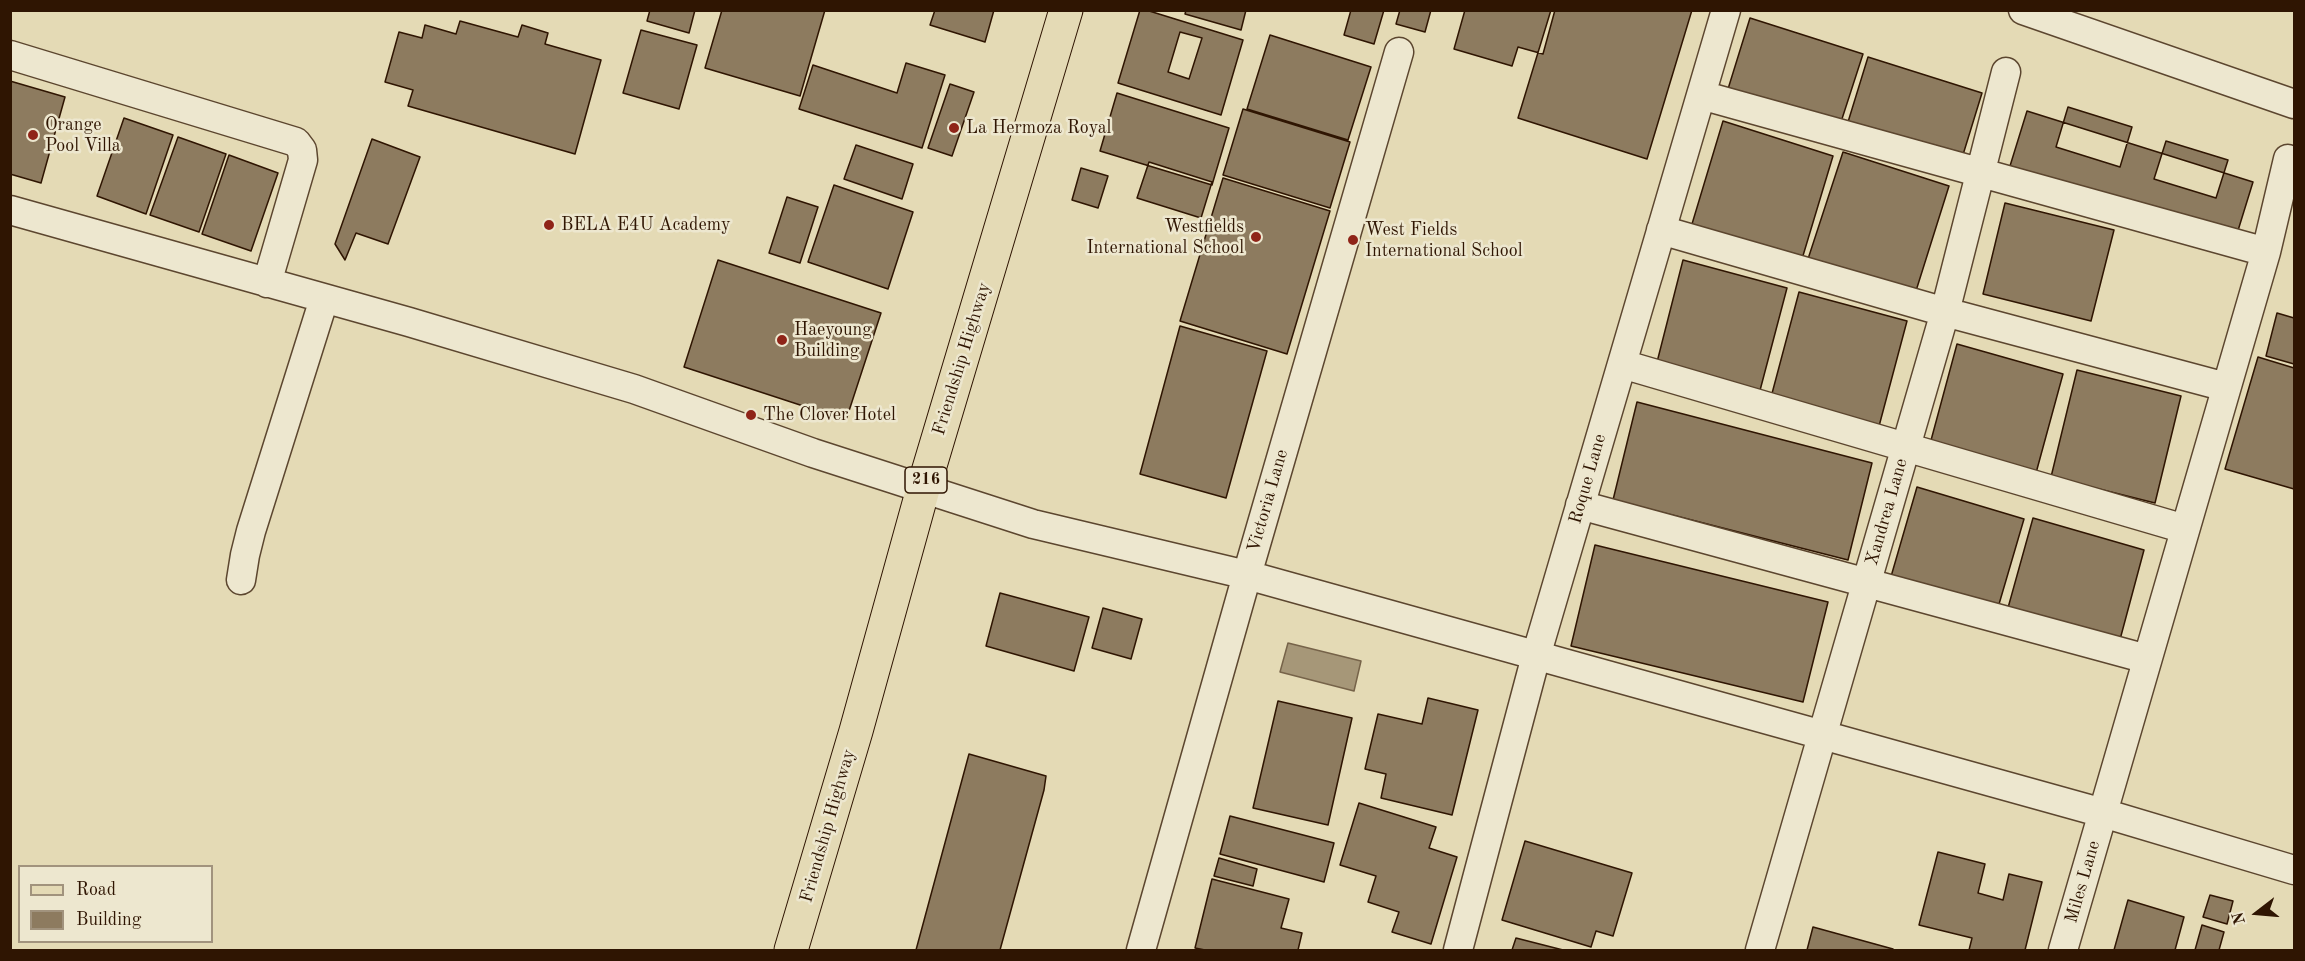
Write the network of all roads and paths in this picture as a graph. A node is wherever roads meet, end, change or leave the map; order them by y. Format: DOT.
graph roads {
  1 [pos="1066,10"];
  2 [pos="1726,10"];
  3 [pos="2023,10"];
  4 [pos="1399,52"];
  5 [pos="10,55"];
  6 [pos="2006,72"];
  7 [pos="1701,95"];
  8 [pos="2295,104"];
  9 [pos="2288,159"];
  10 [pos="1980,171"];
  11 [pos="10,210"];
  12 [pos="1661,230"];
  13 [pos="2266,252"];
  14 [pos="267,283"];
  15 [pos="324,299"];
  16 [pos="1945,312"];
  17 [pos="1622,364"];
  18 [pos="2226,387"];
  19 [pos="1906,449"];
  20 [pos="923,489"];
  21 [pos="1580,505"];
  22 [pos="2185,529"];
  23 [pos="1246,575"];
  24 [pos="241,580"];
  25 [pos="1866,584"];
  26 [pos="1536,656"];
  27 [pos="2147,659"];
  28 [pos="1823,736"];
  29 [pos="2103,813"];
  30 [pos="2295,870"];
  31 [pos="791,951"];
  32 [pos="1141,951"];
  33 [pos="1458,951"];
  34 [pos="1760,951"];
  35 [pos="2063,951"];
  1 -- 20 [label="main road, Friendship Highway / 216"];
  2 -- 7 [label="street, Roque Lane"];
  3 -- 8 [label="street"];
  4 -- 23 [label="street, Victoria Lane"];
  5 -- 14 [label="street"];
  6 -- 10 [label="street, Xandrea Lane"];
  7 -- 10 [label="street"];
  7 -- 12 [label="street, Roque Lane"];
  9 -- 13 [label="street, Miles Lane"];
  10 -- 13 [label="street"];
  10 -- 16 [label="street, Xandrea Lane"];
  11 -- 14 [label="street"];
  12 -- 16 [label="street"];
  12 -- 17 [label="street, Roque Lane"];
  13 -- 18 [label="street, Miles Lane"];
  14 -- 15 [label="street"];
  15 -- 20 [label="street"];
  15 -- 24 [label="street"];
  16 -- 18 [label="street"];
  16 -- 19 [label="street, Xandrea Lane"];
  17 -- 19 [label="street"];
  17 -- 21 [label="street, Roque Lane"];
  18 -- 22 [label="street, Miles Lane"];
  19 -- 22 [label="street"];
  19 -- 25 [label="street, Xandrea Lane"];
  20 -- 23 [label="street"];
  20 -- 31 [label="main road, Friendship Highway / 216"];
  21 -- 25 [label="street"];
  21 -- 26 [label="street, Roque Lane"];
  22 -- 27 [label="street, Miles Lane"];
  23 -- 26 [label="street"];
  23 -- 32 [label="street, Victoria Lane"];
  25 -- 27 [label="street"];
  25 -- 28 [label="street, Xandrea Lane"];
  26 -- 28 [label="street"];
  26 -- 33 [label="street, Roque Lane"];
  27 -- 29 [label="street, Miles Lane"];
  28 -- 29 [label="street"];
  28 -- 34 [label="street, Xandrea Lane"];
  29 -- 30 [label="street"];
  29 -- 35 [label="street, Miles Lane"];
}
